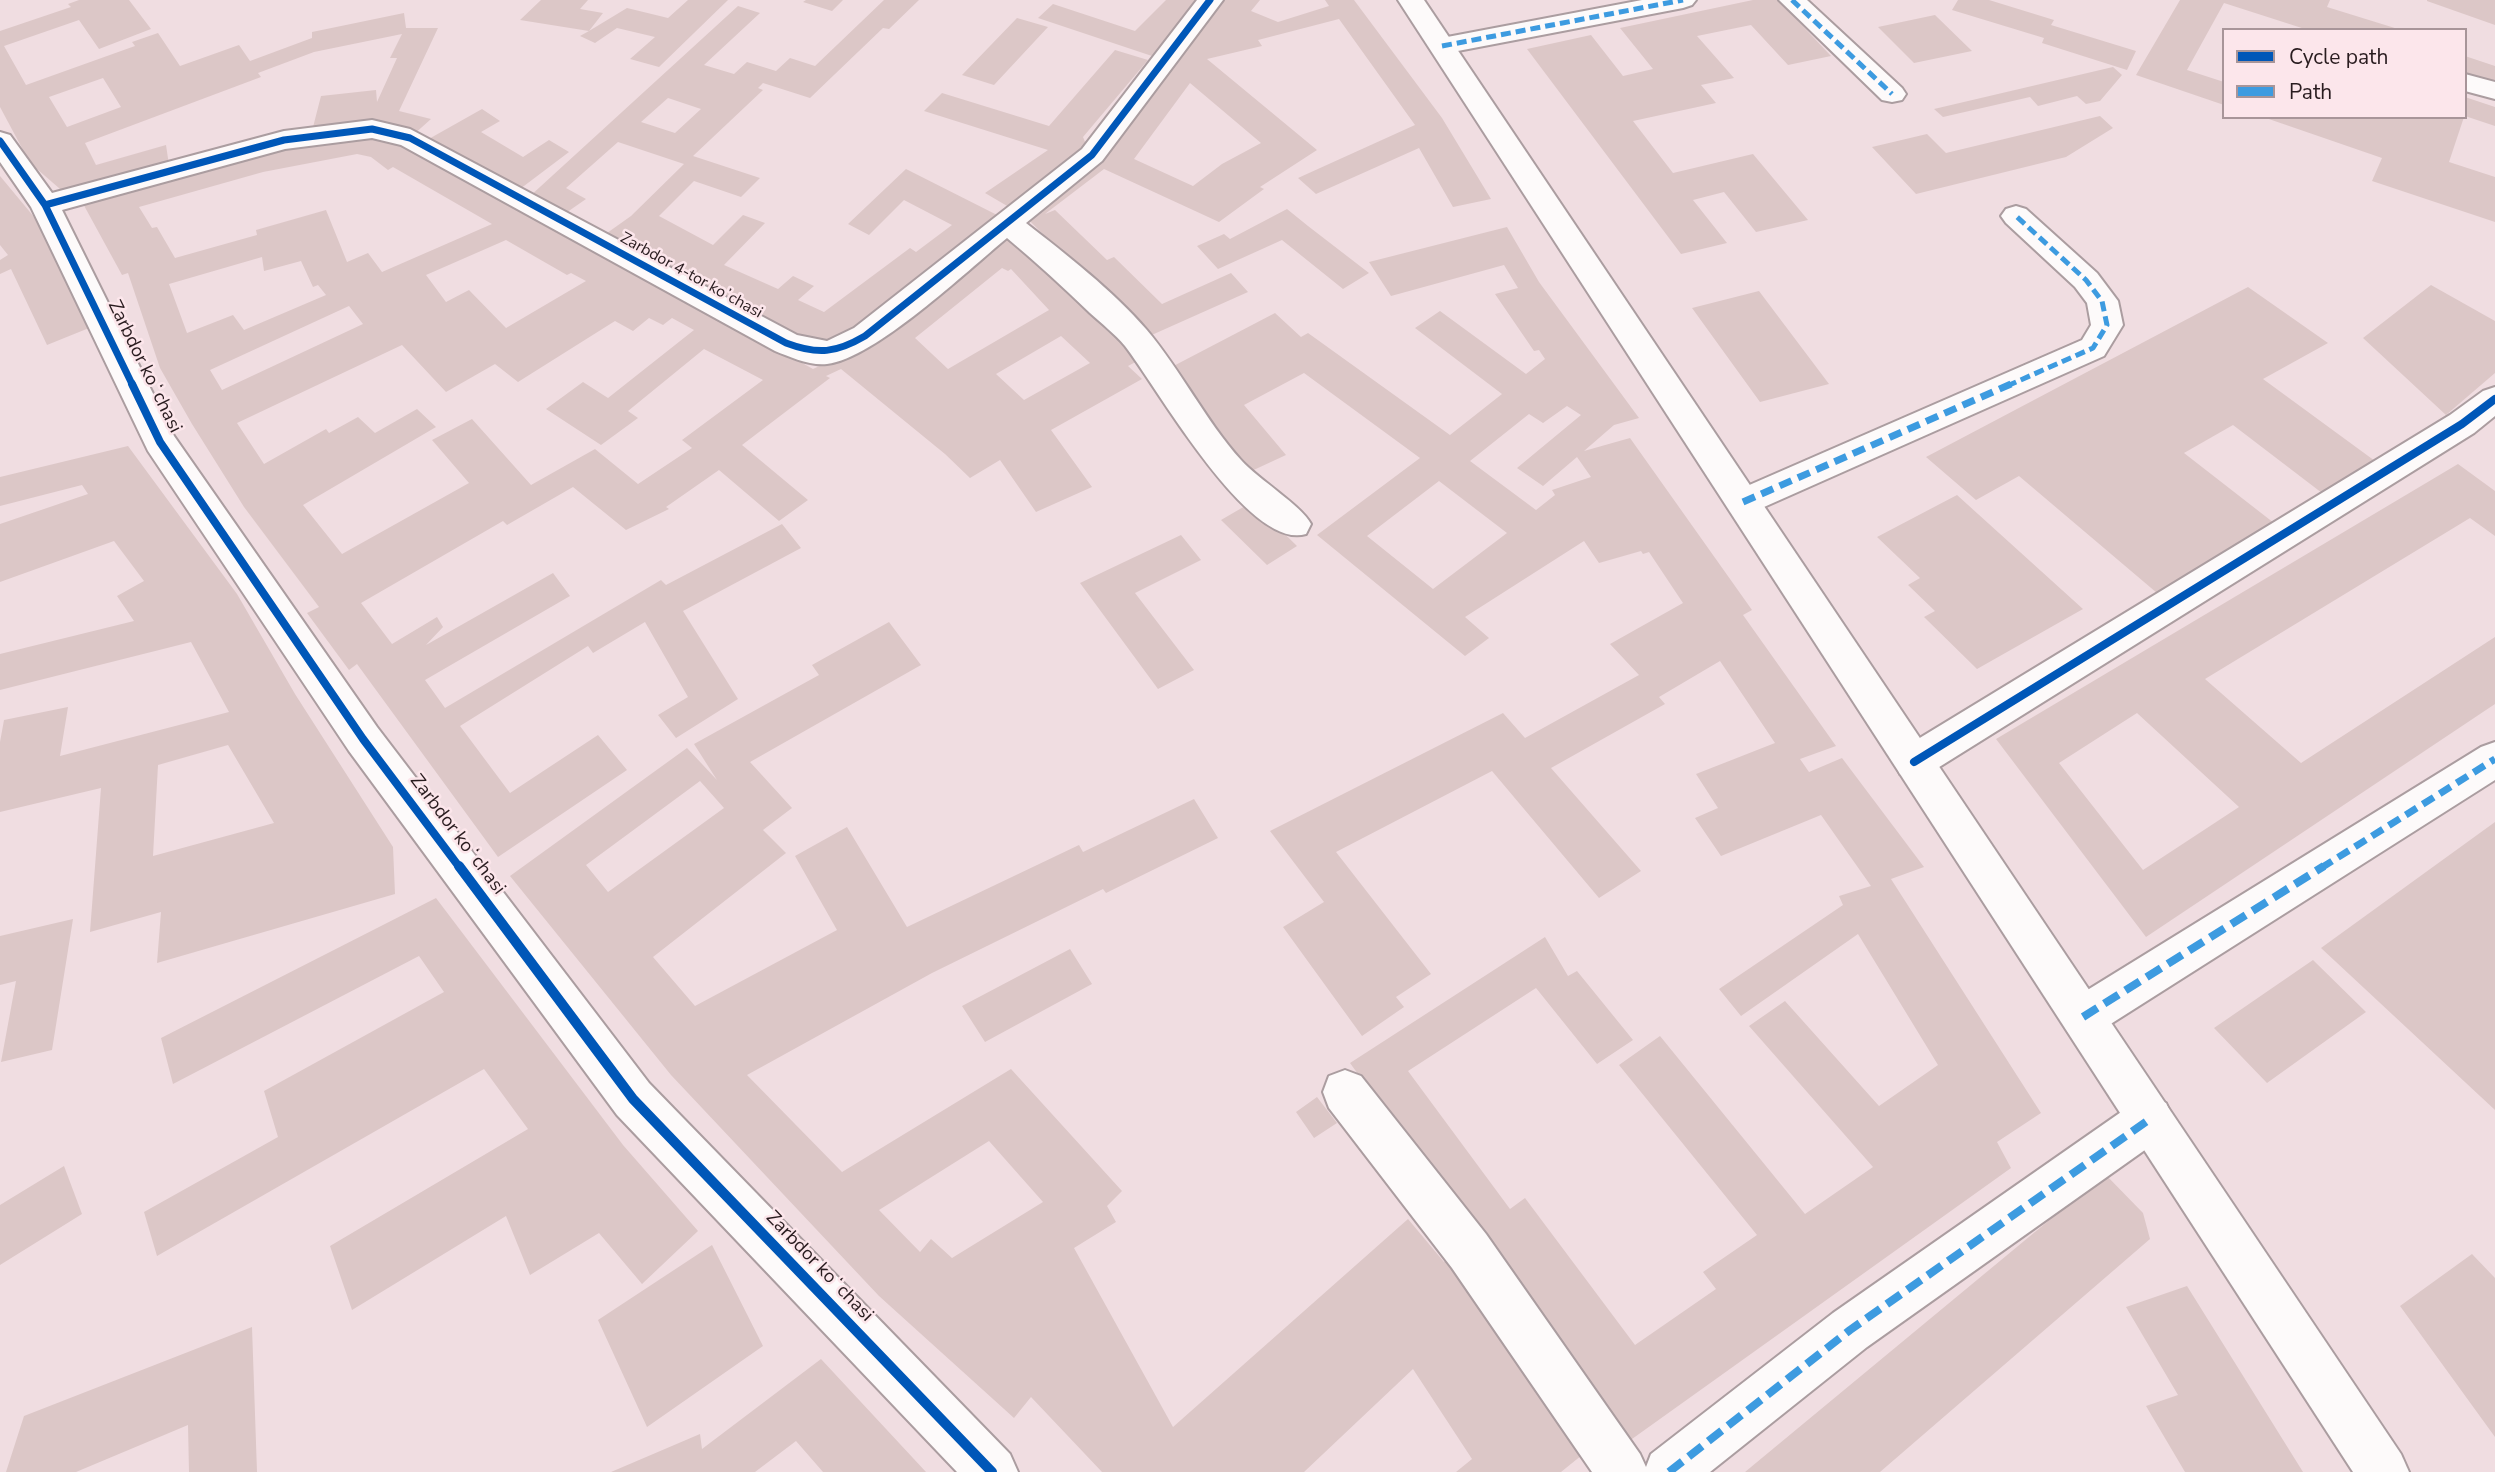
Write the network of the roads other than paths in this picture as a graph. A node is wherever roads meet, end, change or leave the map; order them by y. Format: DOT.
graph roads {
  1 [pos="1210,0"];
  2 [pos="1411,0"];
  3 [pos="1683,0"];
  4 [pos="1793,0"];
  5 [pos="1442,46"];
  6 [pos="2467,83"];
  7 [pos="2495,91"];
  8 [pos="1892,94"];
  9 [pos="0,141"];
  10 [pos="45,205"];
  11 [pos="2016,216"];
  12 [pos="1008,225"];
  13 [pos="2495,399"];
  14 [pos="1742,502"];
  15 [pos="1294,524"];
  16 [pos="2495,759"];
  17 [pos="1914,762"];
  18 [pos="2083,1017"];
  19 [pos="1345,1092"];
  20 [pos="2150,1119"];
  21 [pos="992,1472"];
  22 [pos="1622,1472"];
  23 [pos="1669,1472"];
  24 [pos="2383,1472"];
  1 -- 12 [label="street, Zarbdor 4-tor koʼchasi"];
  2 -- 5 [label="street"];
  3 -- 5 [label="street"];
  4 -- 8 [label="street"];
  5 -- 14 [label="street"];
  6 -- 7 [label="street"];
  9 -- 10 [label="street, Zarbdor koʻchasi"];
  10 -- 12 [label="street, Zarbdor 4-tor koʼchasi"];
  10 -- 21 [label="street, Zarbdor koʻchasi"];
  11 -- 14 [label="street"];
  12 -- 15 [label="street"];
  13 -- 17 [label="street"];
  14 -- 17 [label="street"];
  16 -- 18 [label="street"];
  17 -- 18 [label="street"];
  18 -- 20 [label="street"];
  19 -- 22 [label="street"];
  20 -- 23 [label="street"];
  20 -- 24 [label="street"];
}
